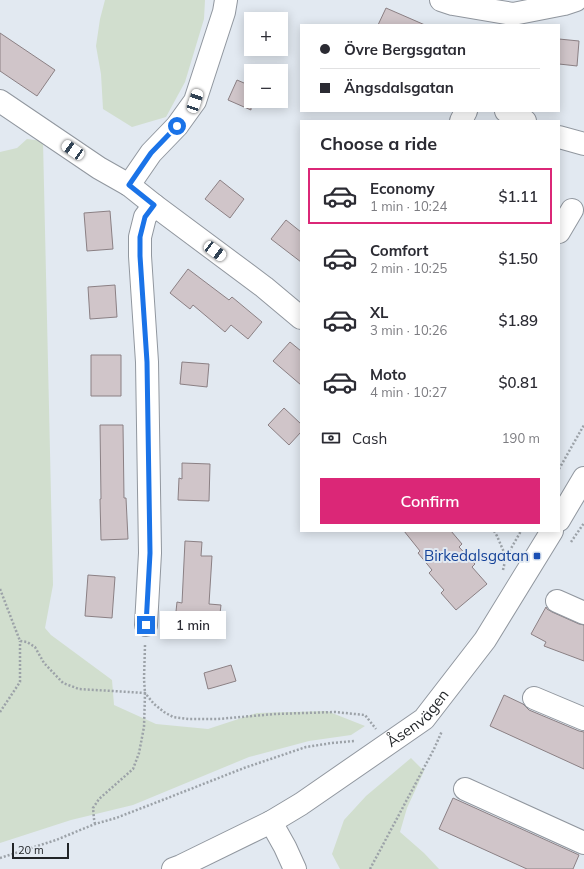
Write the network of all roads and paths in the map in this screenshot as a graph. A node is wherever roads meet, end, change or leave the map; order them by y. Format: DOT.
graph roads {
  1 [pos="226,0"];
  2 [pos="441,0"];
  3 [pos="576,0"];
  4 [pos="511,20"];
  5 [pos="0,101"];
  6 [pos="508,112"];
  7 [pos="523,120"];
  8 [pos="560,136"];
  9 [pos="584,144"];
  10 [pos="129,185"];
  11 [pos="154,205"];
  12 [pos="572,210"];
  13 [pos="560,230"];
  14 [pos="300,317"];
  15 [pos="584,424"];
  16 [pos="560,467"];
  17 [pos="584,478"];
  18 [pos="560,517"];
  19 [pos="495,532"];
  20 [pos="520,532"];
  21 [pos="551,532"];
  22 [pos="506,557"];
  23 [pos="501,574"];
  24 [pos="0,589"];
  25 [pos="557,601"];
  26 [pos="584,613"];
  27 [pos="146,625"];
  28 [pos="20,641"];
  29 [pos="145,693"];
  30 [pos="534,698"];
  31 [pos="0,712"];
  32 [pos="584,719"];
  33 [pos="378,732"];
  34 [pos="355,741"];
  35 [pos="465,789"];
  36 [pos="271,822"];
  37 [pos="95,824"];
  38 [pos="584,843"];
  39 [pos="0,858"];
  40 [pos="173,869"];
  41 [pos="295,869"];
  1 -- 10 [label="street"];
  2 -- 4 [label="street"];
  3 -- 4 [label="street"];
  5 -- 10 [label="street"];
  6 -- 7 [label="street"];
  8 -- 9 [label="street"];
  10 -- 11 [label="street"];
  11 -- 14 [label="street"];
  11 -- 27 [label="street"];
  12 -- 13 [label="street"];
  15 -- 16 [label="path"];
  17 -- 18 [label="street, Åsenvägen"];
  19 -- 22 [label="path"];
  20 -- 22 [label="path"];
  21 -- 36 [label="street, Åsenvägen"];
  22 -- 23 [label="path"];
  24 -- 28 [label="path"];
  25 -- 26 [label="street"];
  27 -- 29 [label="path"];
  28 -- 29 [label="path"];
  28 -- 31 [label="path"];
  29 -- 33 [label="path"];
  29 -- 37 [label="path"];
  30 -- 32 [label="street"];
  34 -- 37 [label="path"];
  35 -- 38 [label="street"];
  36 -- 40 [label="street, Åsenvägen"];
  36 -- 41 [label="street"];
  37 -- 39 [label="path"];
}
